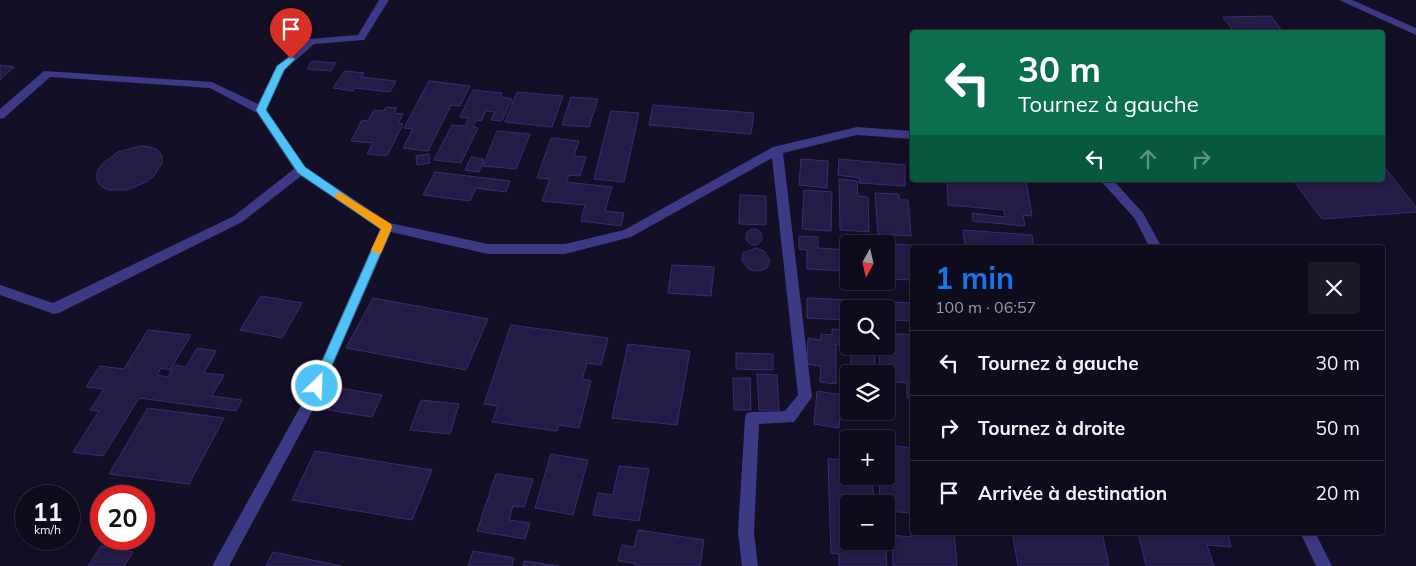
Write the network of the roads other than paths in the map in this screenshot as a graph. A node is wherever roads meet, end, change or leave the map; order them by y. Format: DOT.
graph roads {
  1 [pos="384,0"];
  2 [pos="1344,0"];
  3 [pos="1416,32"];
  4 [pos="261,110"];
  5 [pos="0,115"];
  6 [pos="910,135"];
  7 [pos="777,150"];
  8 [pos="301,170"];
  9 [pos="1108,182"];
  10 [pos="387,227"];
  11 [pos="1154,245"];
  12 [pos="0,290"];
  13 [pos="1308,535"];
  14 [pos="220,566"];
  15 [pos="750,566"];
  16 [pos="1324,566"];
  1 -- 4 [label="lane"];
  2 -- 3 [label="lane"];
  4 -- 5 [label="lane"];
  4 -- 8 [label="lane"];
  6 -- 7 [label="lane"];
  7 -- 10 [label="lane"];
  7 -- 15 [label="lane"];
  8 -- 10 [label="lane"];
  8 -- 12 [label="lane"];
  9 -- 11 [label="lane"];
  10 -- 14 [label="lane"];
  13 -- 16 [label="lane"];
}
